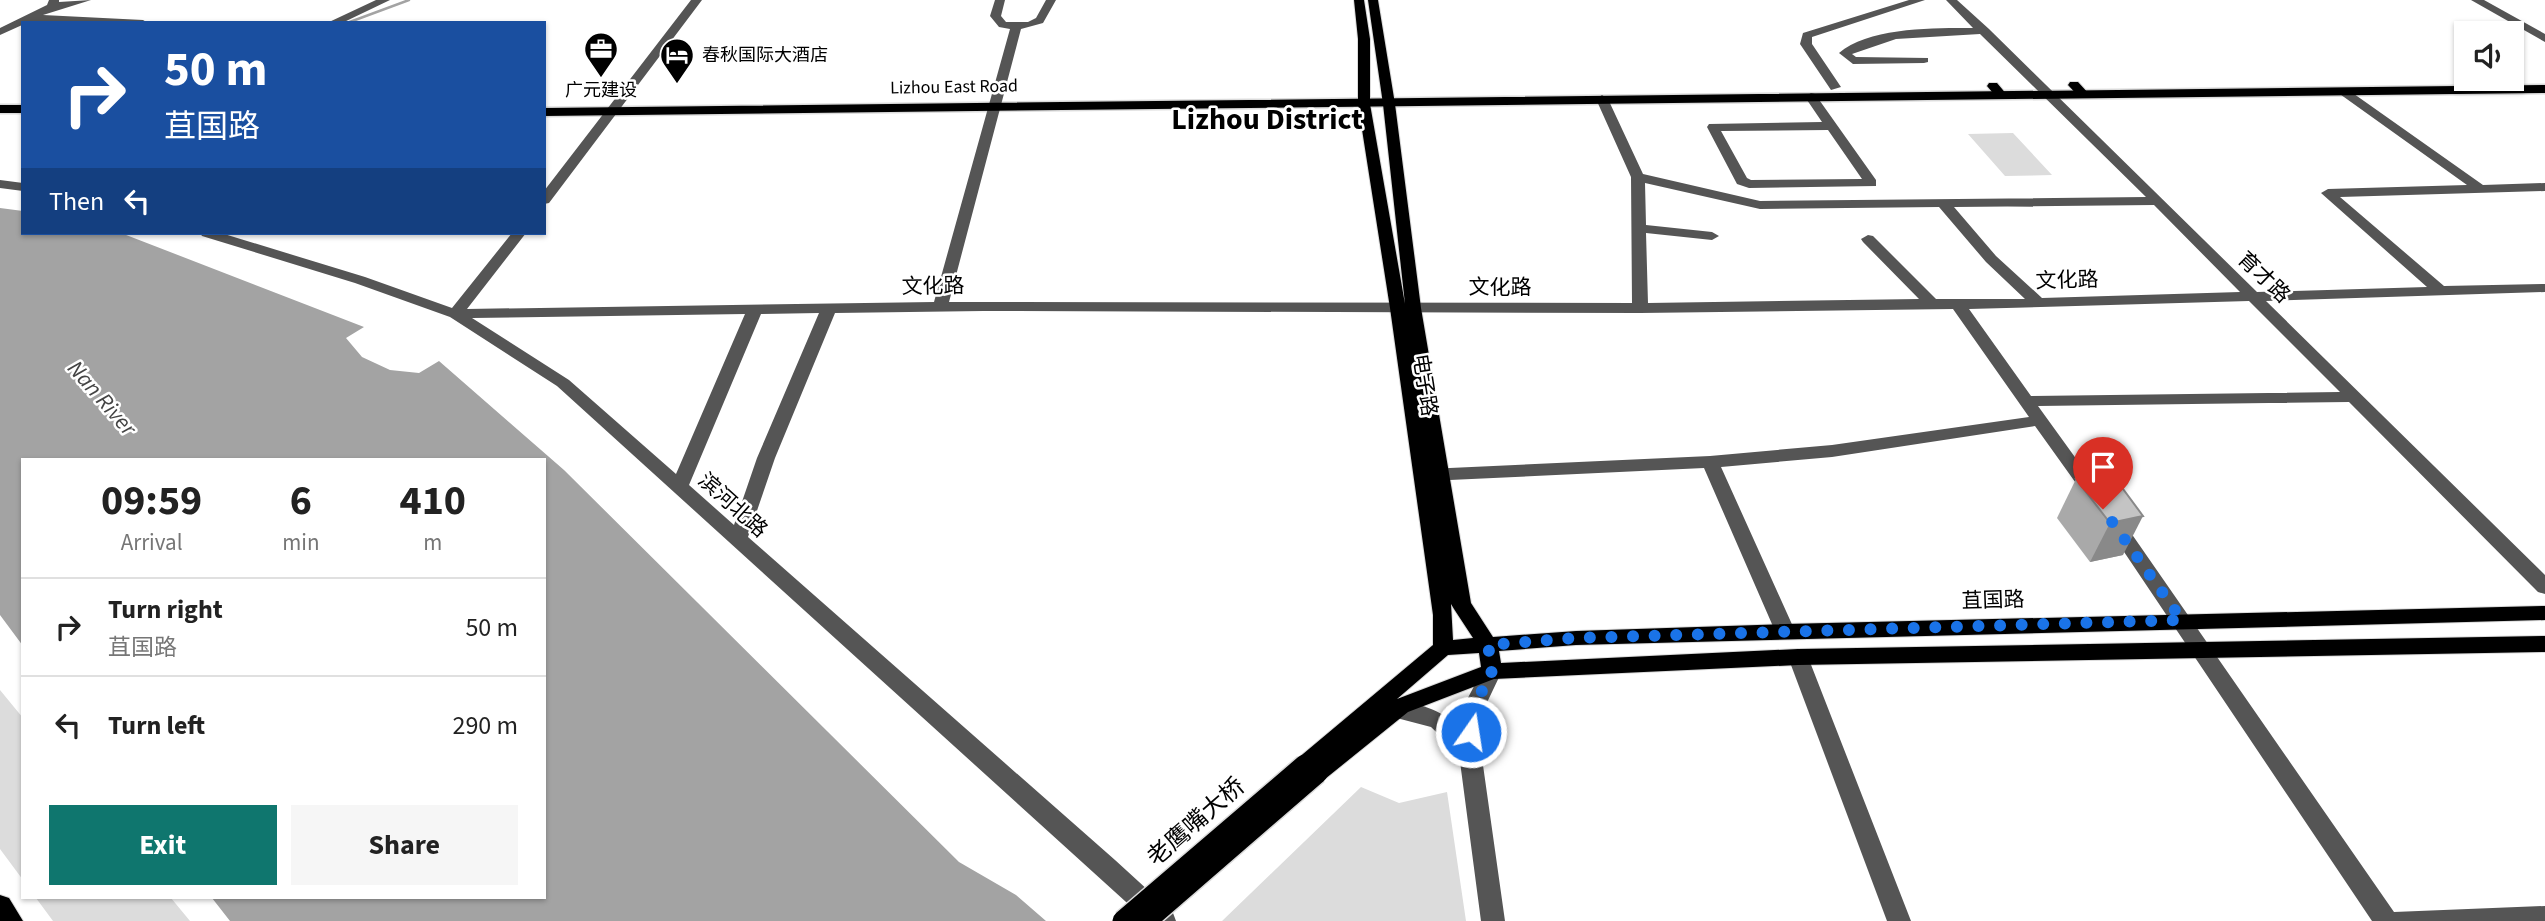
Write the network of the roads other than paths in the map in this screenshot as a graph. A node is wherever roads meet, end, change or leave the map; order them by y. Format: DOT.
graph roads {
  1 [pos="86,0"];
  2 [pos="385,0"];
  3 [pos="696,0"];
  4 [pos="1000,0"];
  5 [pos="1051,0"];
  6 [pos="1359,0"];
  7 [pos="1373,0"];
  8 [pos="1920,0"];
  9 [pos="1951,0"];
  10 [pos="2476,0"];
  11 [pos="53,3"];
  12 [pos="30,18"];
  13 [pos="24,21"];
  14 [pos="98,21"];
  15 [pos="338,21"];
  16 [pos="21,22"];
  17 [pos="1016,26"];
  18 [pos="1985,31"];
  19 [pos="0,32"];
  20 [pos="2545,39"];
  21 [pos="1924,60"];
  22 [pos="2545,76"];
  23 [pos="2524,77"];
  24 [pos="2454,78"];
  25 [pos="1835,87"];
  26 [pos="2545,89"];
  27 [pos="2079,90"];
  28 [pos="1997,91"];
  29 [pos="2045,91"];
  30 [pos="2343,92"];
  31 [pos="1388,97"];
  32 [pos="1811,97"];
  33 [pos="1364,98"];
  34 [pos="1602,99"];
  35 [pos="997,101"];
  36 [pos="546,103"];
  37 [pos="616,107"];
  38 [pos="0,109"];
  39 [pos="21,109"];
  40 [pos="546,111"];
  41 [pos="21,118"];
  42 [pos="0,119"];
  43 [pos="1831,125"];
  44 [pos="1638,177"];
  45 [pos="0,184"];
  46 [pos="21,187"];
  47 [pos="2479,187"];
  48 [pos="2545,187"];
  49 [pos="546,197"];
  50 [pos="2157,201"];
  51 [pos="1943,203"];
  52 [pos="1639,228"];
  53 [pos="214,235"];
  54 [pos="517,235"];
  55 [pos="1712,236"];
  56 [pos="1868,239"];
  57 [pos="2545,288"];
  58 [pos="2438,289"];
  59 [pos="2253,296"];
  60 [pos="2036,302"];
  61 [pos="1932,303"];
  62 [pos="1958,305"];
  63 [pos="940,307"];
  64 [pos="829,308"];
  65 [pos="1406,308"];
  66 [pos="1640,308"];
  67 [pos="755,309"];
  68 [pos="455,314"];
  69 [pos="2355,397"];
  70 [pos="2027,401"];
  71 [pos="2041,420"];
  72 [pos="1710,461"];
  73 [pos="1430,475"];
  74 [pos="679,487"];
  75 [pos="738,540"];
  76 [pos="2545,587"];
  77 [pos="2545,613"];
  78 [pos="2182,620"];
  79 [pos="1785,631"];
  80 [pos="2545,644"];
  81 [pos="1488,645"];
  82 [pos="1443,648"];
  83 [pos="2199,649"];
  84 [pos="1798,657"];
  85 [pos="1492,671"];
  86 [pos="1396,710"];
  87 [pos="1470,751"];
  88 [pos="1311,769"];
  89 [pos="0,906"];
  90 [pos="2545,917"];
  91 [pos="10,921"];
  92 [pos="1123,921"];
  93 [pos="1146,921"];
  94 [pos="1164,921"];
  95 [pos="1493,921"];
  96 [pos="1899,921"];
  97 [pos="2386,921"];
  98 [pos="2400,921"];
  1 -- 11 [label="street"];
  2 -- 15 [label="street"];
  3 -- 37 [label="street"];
  4 -- 17 [label="street"];
  5 -- 17 [label="street"];
  6 -- 33 [label="main road, 电子路"];
  7 -- 31 [label="main road, 电子路"];
  8 -- 25 [label="street"];
  9 -- 18 [label="street, 育才路"];
  10 -- 20 [label="street"];
  11 -- 12 [label="street"];
  12 -- 13 [label="street"];
  12 -- 14 [label="street"];
  16 -- 19 [label="street"];
  17 -- 35 [label="street"];
  18 -- 21 [label="street"];
  18 -- 29 [label="street, 育才路"];
  22 -- 23 [label="highway"];
  24 -- 27 [label="highway"];
  25 -- 28 [label="highway"];
  25 -- 31 [label="highway"];
  26 -- 30 [label="highway"];
  27 -- 29 [label="highway"];
  27 -- 30 [label="highway"];
  28 -- 29 [label="highway"];
  28 -- 32 [label="highway"];
  29 -- 50 [label="street, 育才路"];
  30 -- 47 [label="street"];
  31 -- 33 [label="highway, Lizhou East Road"];
  31 -- 34 [label="highway"];
  31 -- 65 [label="main road, 电子路"];
  32 -- 34 [label="highway"];
  32 -- 43 [label="street"];
  33 -- 35 [label="highway, Lizhou East Road"];
  33 -- 65 [label="main road, 电子路"];
  34 -- 44 [label="street"];
  35 -- 37 [label="highway, Lizhou East Road"];
  35 -- 63 [label="street"];
  36 -- 37 [label="highway, Lizhou East Road"];
  37 -- 40 [label="highway, Lizhou East Road"];
  37 -- 49 [label="street"];
  38 -- 39 [label="highway"];
  41 -- 42 [label="highway"];
  43 -- 43 [label="street"];
  44 -- 51 [label="street"];
  44 -- 52 [label="street"];
  45 -- 46 [label="street"];
  47 -- 48 [label="street"];
  47 -- 58 [label="street"];
  50 -- 51 [label="street"];
  50 -- 59 [label="street, 育才路"];
  51 -- 60 [label="street"];
  52 -- 55 [label="street"];
  52 -- 66 [label="street"];
  53 -- 68 [label="street, 滨河北路"];
  54 -- 68 [label="street"];
  56 -- 61 [label="street"];
  57 -- 58 [label="street, 文化路"];
  58 -- 59 [label="street, 文化路"];
  59 -- 60 [label="street, 文化路"];
  59 -- 69 [label="street, 育才路"];
  60 -- 62 [label="street, 文化路"];
  61 -- 62 [label="street, 文化路"];
  61 -- 66 [label="street, 文化路"];
  62 -- 70 [label="street"];
  63 -- 64 [label="street, 文化路"];
  63 -- 65 [label="street, 文化路"];
  64 -- 67 [label="street, 文化路"];
  64 -- 75 [label="street"];
  65 -- 66 [label="street, 文化路"];
  65 -- 73 [label="main road, 电子路"];
  67 -- 68 [label="street, 文化路"];
  67 -- 74 [label="street"];
  68 -- 74 [label="street, 滨河北路"];
  69 -- 70 [label="street"];
  69 -- 76 [label="street, 育才路"];
  70 -- 71 [label="street"];
  71 -- 72 [label="street"];
  71 -- 78 [label="street"];
  72 -- 73 [label="street"];
  72 -- 79 [label="street"];
  73 -- 81 [label="main road, 电子路"];
  73 -- 82 [label="main road, 电子路"];
  74 -- 75 [label="street, 滨河北路"];
  75 -- 94 [label="street, 滨河北路"];
  77 -- 78 [label="main road, 苴国路"];
  78 -- 79 [label="main road, 苴国路"];
  78 -- 83 [label="street"];
  79 -- 81 [label="main road, 苴国路"];
  80 -- 83 [label="main road"];
  81 -- 82 [label="main road, 苴国路"];
  81 -- 85 [label="main road, 电子路"];
  82 -- 88 [label="main road"];
  83 -- 84 [label="main road"];
  83 -- 97 [label="street"];
  84 -- 85 [label="main road"];
  84 -- 96 [label="street"];
  85 -- 86 [label="main road"];
  85 -- 87 [label="street"];
  86 -- 87 [label="street"];
  86 -- 88 [label="main road"];
  87 -- 95 [label="street"];
  88 -- 92 [label="main road, 老鹰嘴大桥, bridge"];
  88 -- 93 [label="main road, 老鹰嘴大桥, bridge"];
  89 -- 91 [label="main road"];
  90 -- 98 [label="street"];
}
